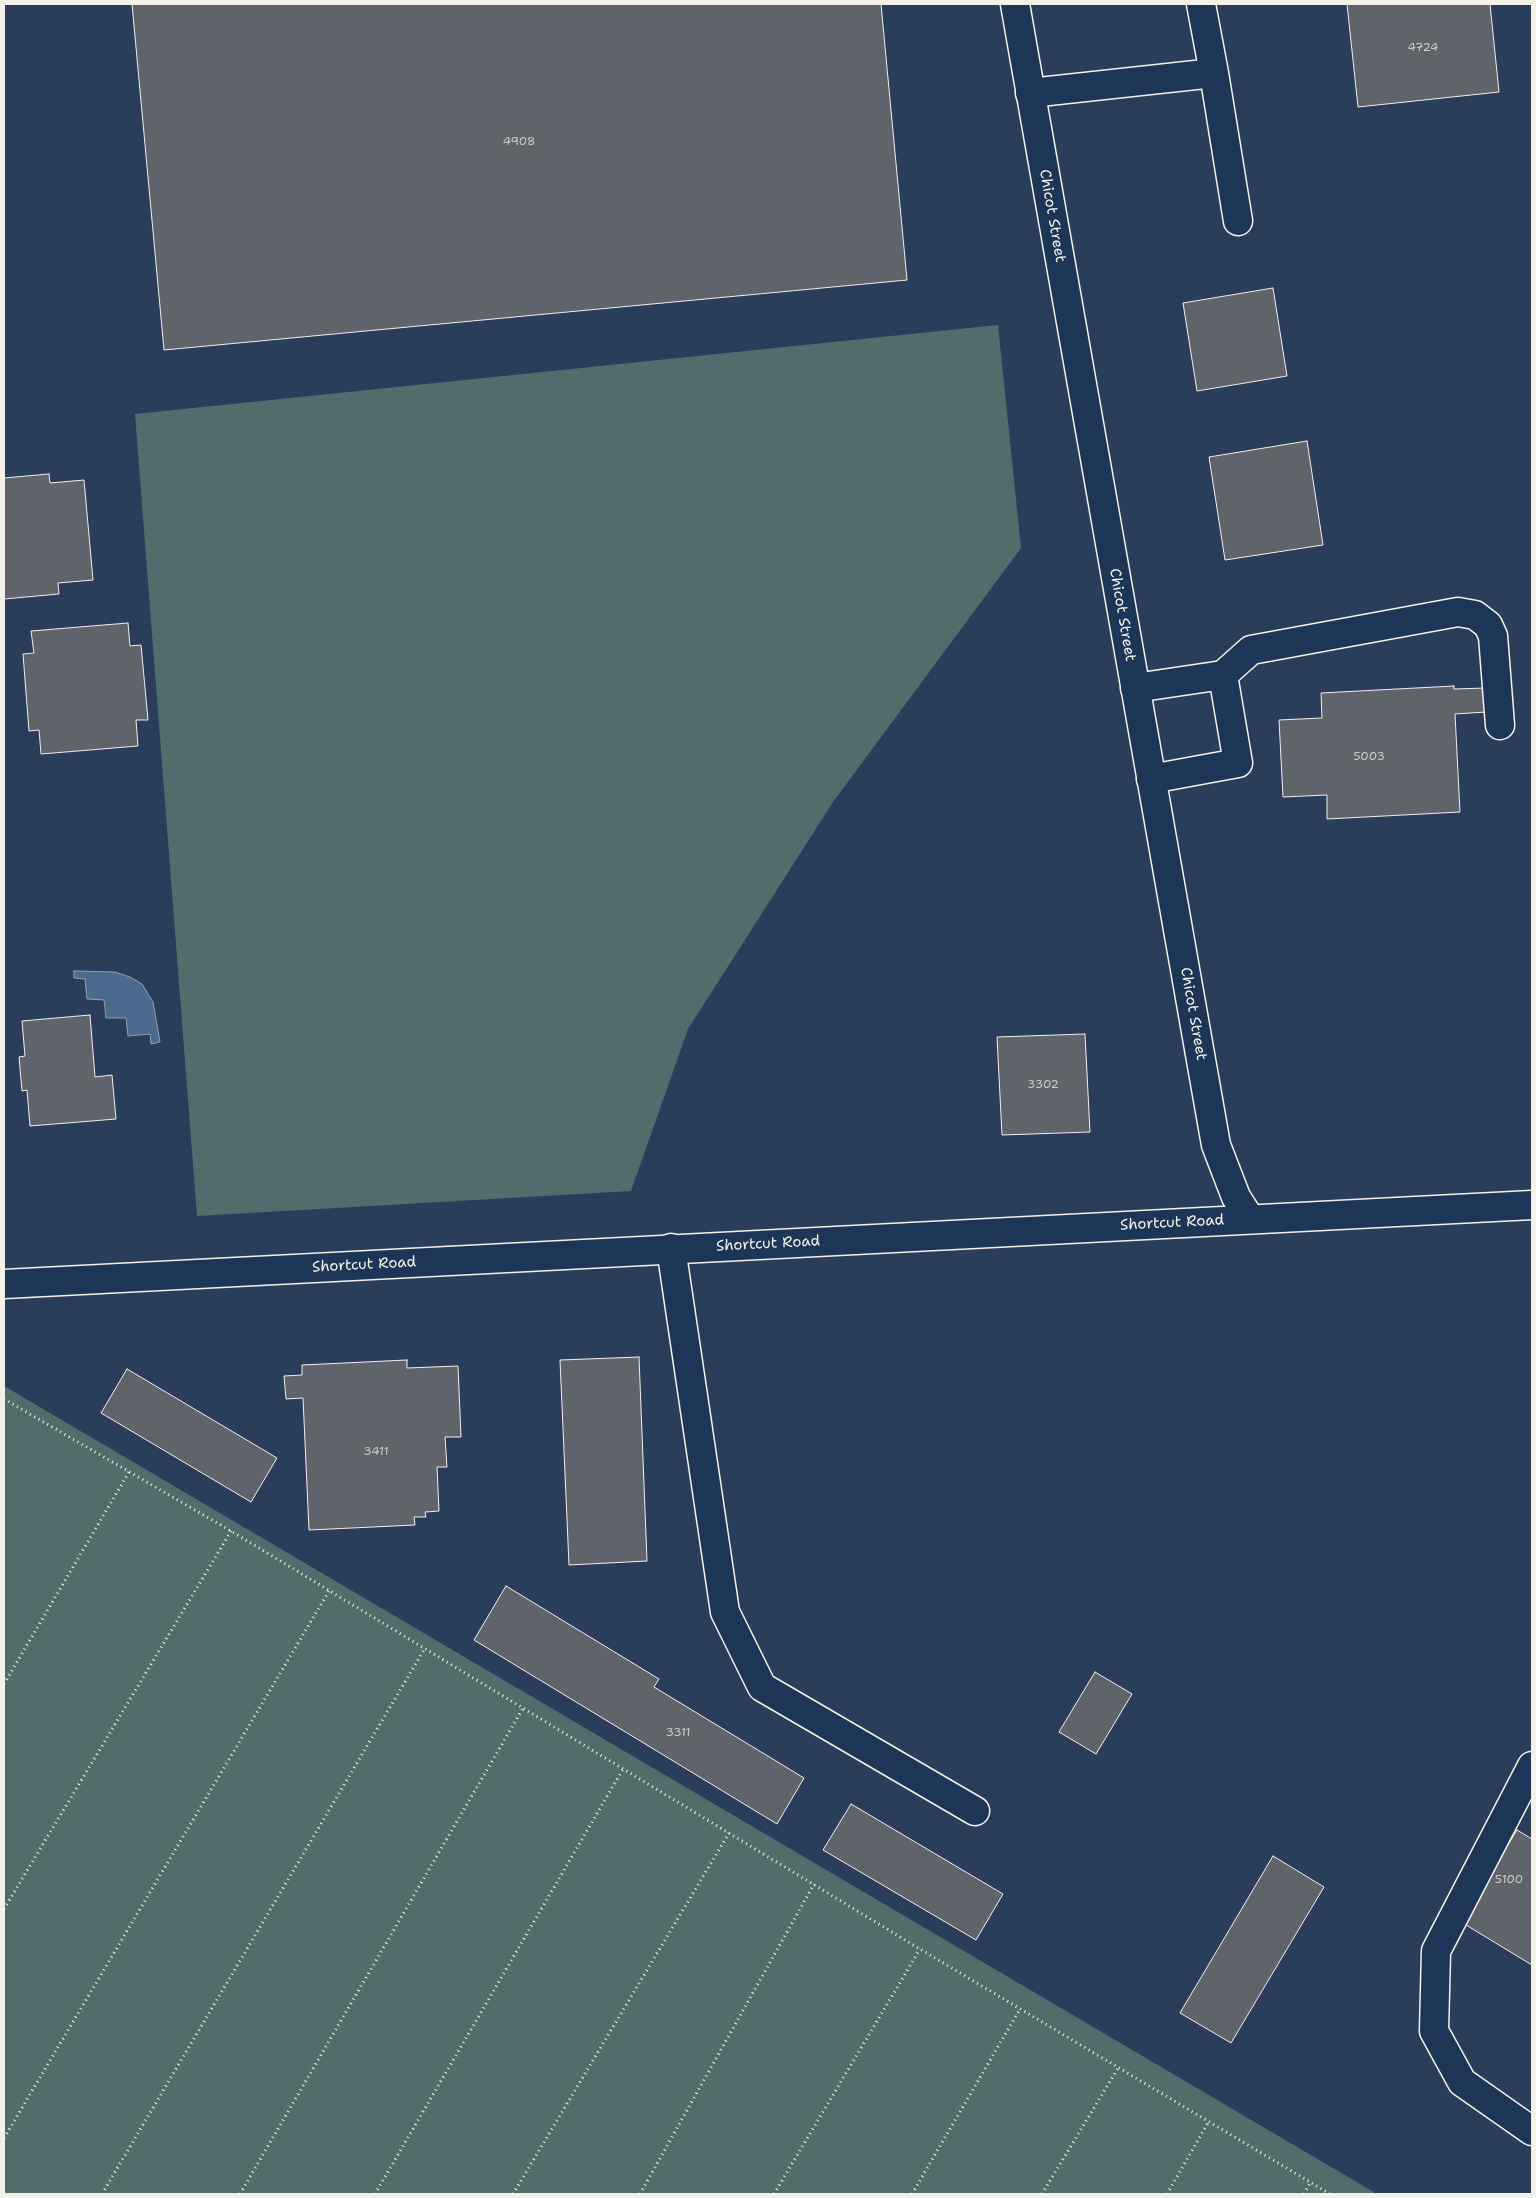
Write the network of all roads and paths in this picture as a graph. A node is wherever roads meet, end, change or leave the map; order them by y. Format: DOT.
graph roads {
  1 [pos="1015,4"];
  2 [pos="1201,4"];
  3 [pos="1214,73"];
  4 [pos="1030,93"];
  5 [pos="1238,221"];
  6 [pos="1223,675"];
  7 [pos="1135,688"];
  8 [pos="1500,725"];
  9 [pos="1151,779"];
  10 [pos="1532,1205"];
  11 [pos="1250,1219"];
  12 [pos="671,1248"];
  13 [pos="4,1284"];
  14 [pos="4,1399"];
  15 [pos="129,1472"];
  16 [pos="231,1531"];
  17 [pos="329,1591"];
  18 [pos="425,1648"];
  19 [pos="4,1684"];
  20 [pos="523,1708"];
  21 [pos="1532,1766"];
  22 [pos="623,1769"];
  23 [pos="975,1811"];
  24 [pos="729,1833"];
  25 [pos="814,1884"];
  26 [pos="4,1909"];
  27 [pos="920,1949"];
  28 [pos="1020,2009"];
  29 [pos="1118,2068"];
  30 [pos="1208,2122"];
  31 [pos="1532,2131"];
  32 [pos="4,2138"];
  33 [pos="1310,2183"];
  34 [pos="102,2194"];
  35 [pos="240,2194"];
  36 [pos="375,2194"];
  37 [pos="512,2194"];
  38 [pos="640,2194"];
  39 [pos="774,2194"];
  40 [pos="912,2194"];
  41 [pos="1042,2194"];
  42 [pos="1167,2194"];
  43 [pos="1304,2194"];
  44 [pos="1330,2194"];
  1 -- 4 [label="main road, Chicot Street"];
  2 -- 3 [label="main road"];
  3 -- 4 [label="main road"];
  3 -- 5 [label="main road"];
  4 -- 7 [label="main road, Chicot Street"];
  6 -- 7 [label="main road"];
  6 -- 8 [label="main road"];
  6 -- 9 [label="main road"];
  7 -- 9 [label="main road, Chicot Street"];
  9 -- 11 [label="main road, Chicot Street"];
  10 -- 11 [label="main road, Shortcut Road"];
  11 -- 12 [label="main road, Shortcut Road"];
  12 -- 13 [label="main road, Shortcut Road"];
  12 -- 23 [label="main road"];
  14 -- 15 [label="path"];
  15 -- 16 [label="path"];
  15 -- 19 [label="path"];
  16 -- 17 [label="path"];
  16 -- 26 [label="path"];
  17 -- 18 [label="path"];
  17 -- 32 [label="path"];
  18 -- 20 [label="path"];
  18 -- 34 [label="path"];
  20 -- 22 [label="path"];
  20 -- 35 [label="path"];
  21 -- 31 [label="main road"];
  22 -- 24 [label="path"];
  22 -- 36 [label="path"];
  24 -- 25 [label="path"];
  24 -- 37 [label="path"];
  25 -- 27 [label="path"];
  25 -- 38 [label="path"];
  27 -- 28 [label="path"];
  27 -- 39 [label="path"];
  28 -- 29 [label="path"];
  28 -- 40 [label="path"];
  29 -- 30 [label="path"];
  29 -- 41 [label="path"];
  30 -- 33 [label="path"];
  30 -- 42 [label="path"];
  33 -- 43 [label="path"];
  33 -- 44 [label="path"];
}
